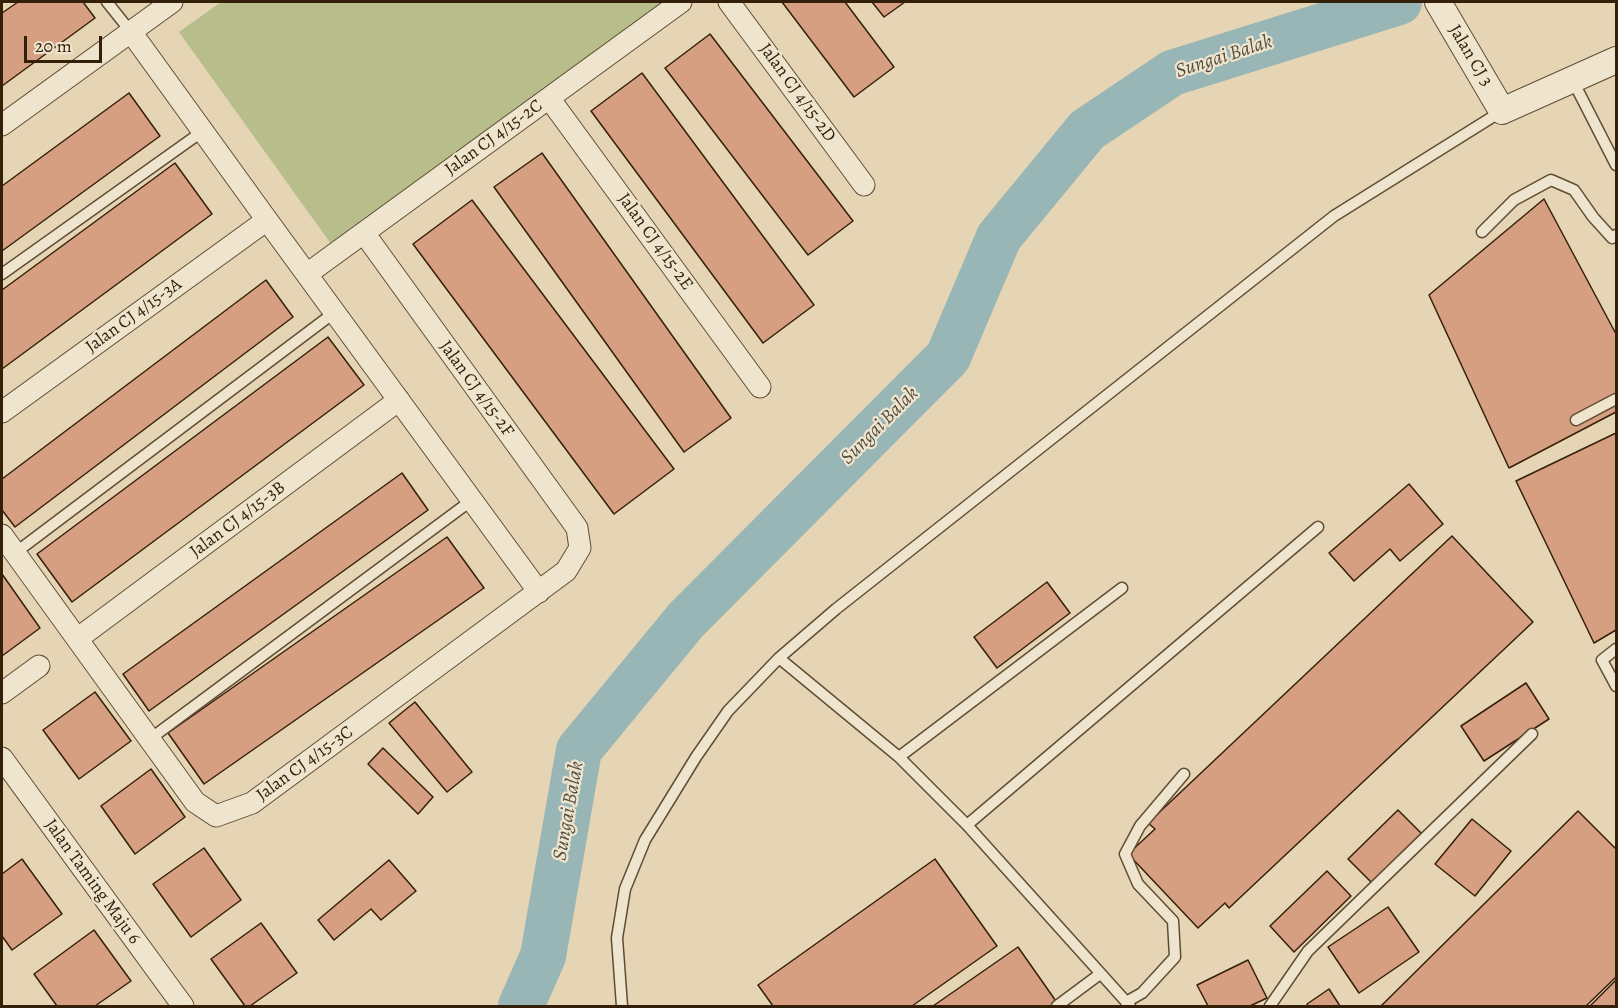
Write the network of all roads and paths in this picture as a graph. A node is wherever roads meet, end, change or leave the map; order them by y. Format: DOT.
graph roads {
  1 [pos="107,2"];
  2 [pos="172,2"];
  3 [pos="681,2"];
  4 [pos="729,2"];
  5 [pos="1437,2"];
  6 [pos="130,32"];
  7 [pos="1617,60"];
  8 [pos="1571,79"];
  9 [pos="549,98"];
  10 [pos="1502,111"];
  11 [pos="2,125"];
  12 [pos="203,131"];
  13 [pos="1617,165"];
  14 [pos="864,185"];
  15 [pos="267,220"];
  16 [pos="1482,232"];
  17 [pos="364,233"];
  18 [pos="1617,235"];
  19 [pos="2,274"];
  20 [pos="307,274"];
  21 [pos="335,312"];
  22 [pos="760,387"];
  23 [pos="1617,399"];
  24 [pos="399,400"];
  25 [pos="2,412"];
  26 [pos="1576,420"];
  27 [pos="472,500"];
  28 [pos="1318,527"];
  29 [pos="2,535"];
  30 [pos="580,548"];
  31 [pos="15,553"];
  32 [pos="1122,588"];
  33 [pos="539,592"];
  34 [pos="77,639"];
  35 [pos="1617,650"];
  36 [pos="779,658"];
  37 [pos="39,666"];
  38 [pos="1617,686"];
  39 [pos="2,693"];
  40 [pos="1532,734"];
  41 [pos="150,739"];
  42 [pos="899,757"];
  43 [pos="2,758"];
  44 [pos="1184,774"];
  45 [pos="967,825"];
  46 [pos="1100,974"];
  47 [pos="1128,1004"];
  48 [pos="183,1006"];
  49 [pos="622,1006"];
  50 [pos="1057,1006"];
  51 [pos="1270,1006"];
  1 -- 6 [label="lane"];
  2 -- 6 [label="street"];
  3 -- 9 [label="street, Jalan CJ 4/15-2C"];
  4 -- 14 [label="street, Jalan CJ 4/15-2D"];
  5 -- 10 [label="street, Jalan CJ 3"];
  6 -- 11 [label="street"];
  6 -- 12 [label="street"];
  7 -- 8 [label="street"];
  8 -- 10 [label="street"];
  8 -- 13 [label="lane"];
  9 -- 17 [label="street, Jalan CJ 4/15-2C"];
  9 -- 22 [label="street, Jalan CJ 4/15-2E"];
  10 -- 36 [label="lane"];
  12 -- 15 [label="street"];
  12 -- 19 [label="lane"];
  15 -- 20 [label="street"];
  15 -- 25 [label="street, Jalan CJ 4/15-3A"];
  16 -- 18 [label="lane"];
  17 -- 20 [label="street, Jalan CJ 4/15-2C"];
  17 -- 30 [label="street, Jalan CJ 4/15-2F"];
  20 -- 21 [label="street"];
  21 -- 24 [label="street"];
  21 -- 31 [label="lane"];
  23 -- 26 [label="lane"];
  24 -- 27 [label="street"];
  24 -- 34 [label="street, Jalan CJ 4/15-3B"];
  27 -- 33 [label="street"];
  27 -- 41 [label="lane"];
  28 -- 45 [label="lane"];
  29 -- 31 [label="street, Jalan CJ 4/15-3C"];
  30 -- 33 [label="street, Jalan CJ 4/15-3C"];
  31 -- 34 [label="street, Jalan CJ 4/15-3C"];
  32 -- 42 [label="lane"];
  33 -- 41 [label="street, Jalan CJ 4/15-3C"];
  34 -- 41 [label="street, Jalan CJ 4/15-3C"];
  35 -- 38 [label="lane"];
  36 -- 42 [label="lane"];
  36 -- 49 [label="lane"];
  37 -- 39 [label="street"];
  40 -- 51 [label="lane"];
  42 -- 45 [label="lane"];
  43 -- 48 [label="street, Jalan Taming Maju 6"];
  44 -- 47 [label="lane"];
  45 -- 46 [label="lane"];
  46 -- 47 [label="lane"];
  46 -- 50 [label="lane"];
}
